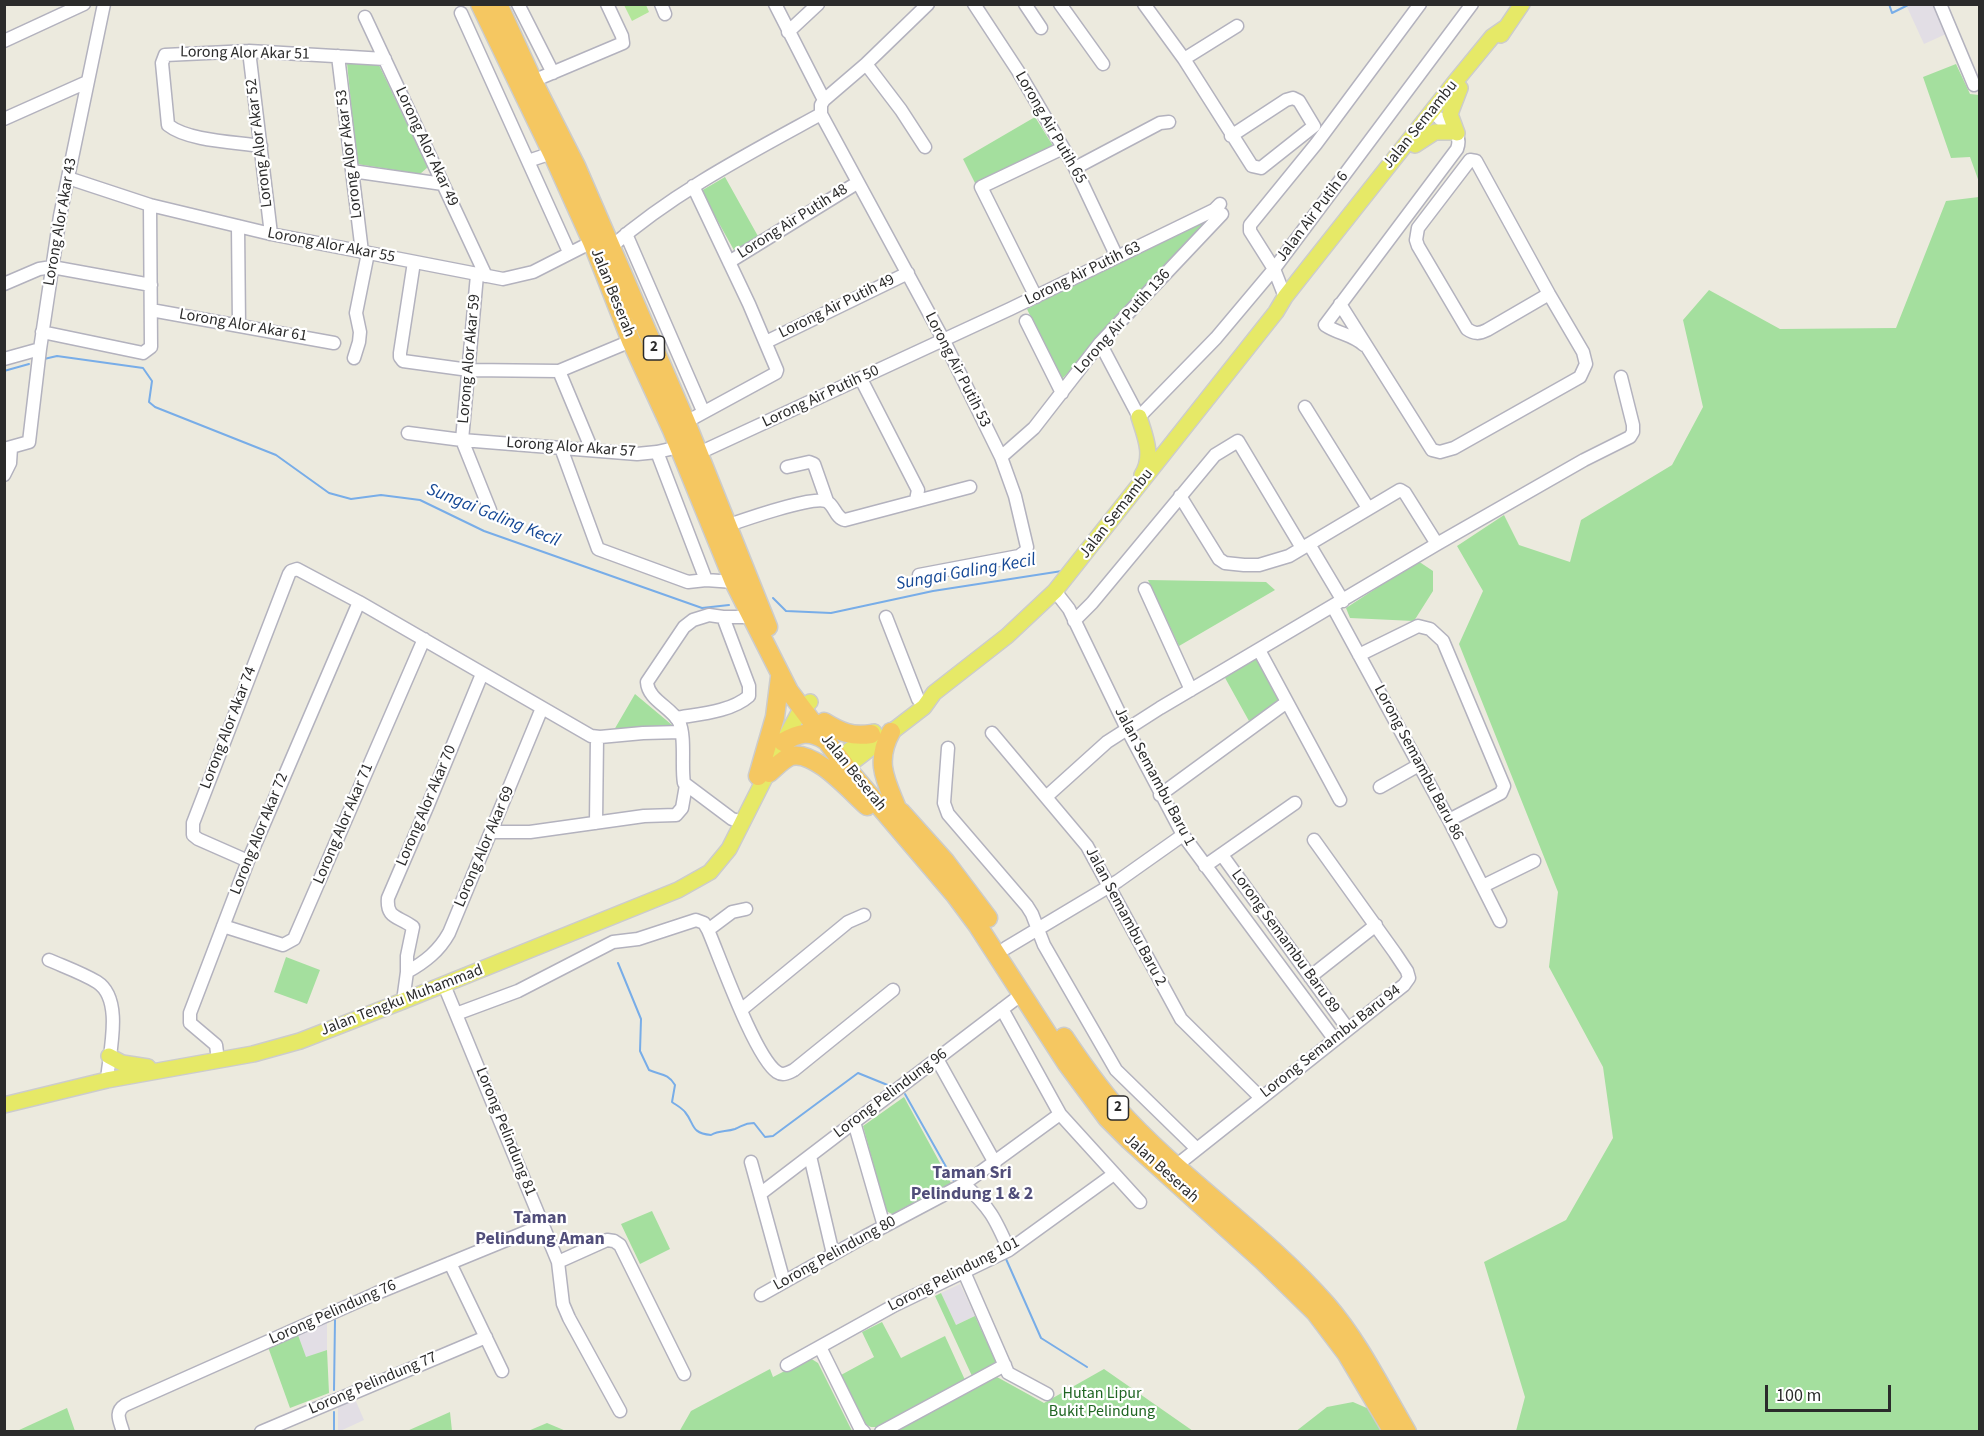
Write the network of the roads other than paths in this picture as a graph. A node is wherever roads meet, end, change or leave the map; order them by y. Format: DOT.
graph roads {
  1 [pos="84,4"];
  2 [pos="104,4"];
  3 [pos="480,4"];
  4 [pos="607,4"];
  5 [pos="775,4"];
  6 [pos="818,4"];
  7 [pos="928,4"];
  8 [pos="974,4"];
  9 [pos="1025,4"];
  10 [pos="1060,4"];
  11 [pos="1144,4"];
  12 [pos="1420,4"];
  13 [pos="1472,4"];
  14 [pos="1940,4"];
  15 [pos="511,6"];
  16 [pos="1519,6"];
  17 [pos="461,13"];
  18 [pos="365,17"];
  19 [pos="1237,26"];
  20 [pos="1041,28"];
  21 [pos="1505,28"];
  22 [pos="788,32"];
  23 [pos="4,40"];
  24 [pos="249,51"];
  25 [pos="338,56"];
  26 [pos="385,59"];
  27 [pos="1184,59"];
  28 [pos="866,64"];
  29 [pos="1103,64"];
  30 [pos="553,73"];
  31 [pos="533,81"];
  32 [pos="87,82"];
  33 [pos="1974,85"];
  34 [pos="1460,88"];
  35 [pos="824,100"];
  36 [pos="1340,111"];
  37 [pos="821,114"];
  38 [pos="1434,114"];
  39 [pos="4,120"];
  40 [pos="1169,122"];
  41 [pos="1314,126"];
  42 [pos="1456,133"];
  43 [pos="1232,136"];
  44 [pos="1415,145"];
  45 [pos="261,146"];
  46 [pos="925,147"];
  47 [pos="1063,148"];
  48 [pos="552,153"];
  49 [pos="528,161"];
  50 [pos="1075,168"];
  51 [pos="352,171"];
  52 [pos="68,178"];
  53 [pos="857,183"];
  54 [pos="443,184"];
  55 [pos="693,186"];
  56 [pos="150,205"];
  57 [pos="1221,209"];
  58 [pos="238,226"];
  59 [pos="271,234"];
  60 [pos="627,234"];
  61 [pos="592,242"];
  62 [pos="611,247"];
  63 [pos="569,252"];
  64 [pos="365,253"];
  65 [pos="1117,257"];
  66 [pos="414,262"];
  67 [pos="729,262"];
  68 [pos="52,267"];
  69 [pos="1274,269"];
  70 [pos="908,273"];
  71 [pos="482,275"];
  72 [pos="4,285"];
  73 [pos="151,285"];
  74 [pos="1549,294"];
  75 [pos="1036,297"];
  76 [pos="1285,297"];
  77 [pos="1341,304"];
  78 [pos="151,310"];
  79 [pos="1276,312"];
  80 [pos="1026,321"];
  81 [pos="239,326"];
  82 [pos="42,332"];
  83 [pos="943,339"];
  84 [pos="631,341"];
  85 [pos="766,342"];
  86 [pos="334,343"];
  87 [pos="1100,343"];
  88 [pos="1367,348"];
  89 [pos="40,349"];
  90 [pos="354,358"];
  91 [pos="4,359"];
  92 [pos="469,370"];
  93 [pos="559,371"];
  94 [pos="1621,377"];
  95 [pos="861,379"];
  96 [pos="1062,393"];
  97 [pos="1305,407"];
  98 [pos="703,411"];
  99 [pos="1139,417"];
  100 [pos="686,422"];
  101 [pos="408,433"];
  102 [pos="462,440"];
  103 [pos="680,447"];
  104 [pos="561,448"];
  105 [pos="8,449"];
  106 [pos="592,450"];
  107 [pos="657,453"];
  108 [pos="699,453"];
  109 [pos="1001,457"];
  110 [pos="787,467"];
  111 [pos="4,475"];
  112 [pos="970,487"];
  113 [pos="1180,496"];
  114 [pos="916,500"];
  115 [pos="827,501"];
  116 [pos="1368,508"];
  117 [pos="490,510"];
  118 [pos="1117,516"];
  119 [pos="726,526"];
  120 [pos="1437,544"];
  121 [pos="1306,546"];
  122 [pos="919,574"];
  123 [pos="706,580"];
  124 [pos="734,582"];
  125 [pos="1145,589"];
  126 [pos="1055,591"];
  127 [pos="359,602"];
  128 [pos="1338,604"];
  129 [pos="723,617"];
  130 [pos="752,617"];
  131 [pos="886,617"];
  132 [pos="1074,621"];
  133 [pos="423,639"];
  134 [pos="1259,650"];
  135 [pos="1359,655"];
  136 [pos="482,674"];
  137 [pos="780,677"];
  138 [pos="1191,690"];
  139 [pos="803,702"];
  140 [pos="1287,702"];
  141 [pos="921,703"];
  142 [pos="542,708"];
  143 [pos="676,718"];
  144 [pos="1127,729"];
  145 [pos="824,731"];
  146 [pos="681,732"];
  147 [pos="891,732"];
  148 [pos="993,732"];
  149 [pos="871,734"];
  150 [pos="597,737"];
  151 [pos="783,741"];
  152 [pos="948,748"];
  153 [pos="848,759"];
  154 [pos="1419,765"];
  155 [pos="763,775"];
  156 [pos="686,785"];
  157 [pos="1380,787"];
  158 [pos="1161,795"];
  159 [pos="1046,797"];
  160 [pos="1340,800"];
  161 [pos="1295,803"];
  162 [pos="896,806"];
  163 [pos="1449,820"];
  164 [pos="743,822"];
  165 [pos="596,823"];
  166 [pos="491,832"];
  167 [pos="1183,835"];
  168 [pos="1314,840"];
  169 [pos="1222,855"];
  170 [pos="248,861"];
  171 [pos="1534,861"];
  172 [pos="1205,866"];
  173 [pos="1109,885"];
  174 [pos="1483,886"];
  175 [pos="956,895"];
  176 [pos="746,909"];
  177 [pos="864,915"];
  178 [pos="1500,921"];
  179 [pos="1376,925"];
  180 [pos="223,926"];
  181 [pos="1038,929"];
  182 [pos="708,930"];
  183 [pos="1006,948"];
  184 [pos="50,960"];
  185 [pos="407,972"];
  186 [pos="1310,977"];
  187 [pos="444,985"];
  188 [pos="893,990"];
  189 [pos="1022,994"];
  190 [pos="403,1001"];
  191 [pos="1002,1009"];
  192 [pos="741,1010"];
  193 [pos="456,1014"];
  194 [pos="1348,1029"];
  195 [pos="1335,1040"];
  196 [pos="109,1056"];
  197 [pos="937,1059"];
  198 [pos="218,1060"];
  199 [pos="165,1069"];
  200 [pos="107,1080"];
  201 [pos="1261,1098"];
  202 [pos="4,1105"];
  203 [pos="1060,1114"];
  204 [pos="854,1122"];
  205 [pos="1197,1149"];
  206 [pos="810,1156"];
  207 [pos="751,1162"];
  208 [pos="995,1163"];
  209 [pos="1177,1165"];
  210 [pos="1114,1173"];
  211 [pos="964,1184"];
  212 [pos="760,1194"];
  213 [pos="1140,1202"];
  214 [pos="543,1225"];
  215 [pos="884,1226"];
  216 [pos="1009,1250"];
  217 [pos="833,1254"];
  218 [pos="558,1262"];
  219 [pos="450,1263"];
  220 [pos="964,1272"];
  221 [pos="784,1282"];
  222 [pos="760,1295"];
  223 [pos="486,1337"];
  224 [pos="820,1347"];
  225 [pos="787,1365"];
  226 [pos="1005,1365"];
  227 [pos="502,1371"];
  228 [pos="684,1374"];
  229 [pos="1047,1394"];
  230 [pos="620,1411"];
  231 [pos="123,1431"];
  232 [pos="261,1431"];
  233 [pos="864,1431"];
  234 [pos="881,1431"];
  235 [pos="1393,1431"];
  236 [pos="1407,1431"];
  1 -- 23 [label="street"];
  2 -- 32 [label="street, Lorong Alor Akar 43"];
  3 -- 48 [label="highway, Jalan Beserah / 2"];
  4 -- 30 [label="street"];
  5 -- 22 [label="street"];
  6 -- 22 [label="street"];
  7 -- 28 [label="street"];
  8 -- 47 [label="street, Lorong Air Putih 65"];
  9 -- 20 [label="street"];
  10 -- 29 [label="street"];
  11 -- 27 [label="street"];
  12 -- 36 [label="street"];
  13 -- 69 [label="street, Jalan Air Putih 6"];
  14 -- 33 [label="street"];
  15 -- 30 [label="street"];
  15 -- 31 [label="highway, Jalan Beserah / 2"];
  16 -- 21 [label="main road, Jalan Semambu"];
  17 -- 49 [label="street"];
  18 -- 26 [label="street, Lorong Alor Akar 49"];
  19 -- 27 [label="street"];
  21 -- 34 [label="main road, Jalan Semambu"];
  21 -- 38 [label="main road, Jalan Semambu"];
  22 -- 35 [label="street"];
  24 -- 25 [label="street, Lorong Alor Akar 51"];
  24 -- 45 [label="street, Lorong Alor Akar 52"];
  24 -- 45 [label="street, Lorong Alor Akar 51"];
  25 -- 26 [label="street, Lorong Alor Akar 51"];
  25 -- 51 [label="street, Lorong Alor Akar 53"];
  26 -- 54 [label="street, Lorong Alor Akar 49"];
  27 -- 43 [label="street"];
  28 -- 35 [label="street"];
  28 -- 46 [label="street"];
  30 -- 31 [label="street"];
  31 -- 62 [label="highway, Jalan Beserah / 2"];
  32 -- 39 [label="street"];
  32 -- 52 [label="street, Lorong Alor Akar 43"];
  34 -- 38 [label="main road, Jalan Semambu"];
  34 -- 42 [label="main road"];
  35 -- 37 [label="street"];
  36 -- 41 [label="street"];
  36 -- 69 [label="street"];
  37 -- 53 [label="street, Lorong Air Putih 53"];
  37 -- 55 [label="street"];
  38 -- 42 [label="street"];
  38 -- 44 [label="main road, Jalan Semambu"];
  38 -- 76 [label="main road, Jalan Semambu"];
  40 -- 50 [label="street"];
  41 -- 43 [label="street"];
  41 -- 43 [label="street"];
  42 -- 44 [label="main road"];
  42 -- 77 [label="street"];
  44 -- 79 [label="main road, Jalan Semambu"];
  45 -- 59 [label="street, Lorong Alor Akar 52"];
  47 -- 50 [label="street, Lorong Air Putih 65"];
  47 -- 75 [label="street"];
  48 -- 49 [label="street"];
  48 -- 61 [label="highway, Jalan Beserah / 2"];
  49 -- 63 [label="street"];
  50 -- 65 [label="street, Lorong Air Putih 65"];
  51 -- 54 [label="street"];
  51 -- 64 [label="street, Lorong Alor Akar 53"];
  52 -- 56 [label="street, Lorong Alor Akar 55"];
  52 -- 68 [label="street, Lorong Alor Akar 43"];
  53 -- 67 [label="street, Lorong Air Putih 48"];
  53 -- 70 [label="street, Lorong Air Putih 53"];
  54 -- 71 [label="street, Lorong Alor Akar 49"];
  55 -- 60 [label="street"];
  55 -- 67 [label="street"];
  56 -- 58 [label="street, Lorong Alor Akar 55"];
  56 -- 73 [label="street"];
  57 -- 65 [label="street, Lorong Air Putih 63"];
  57 -- 87 [label="street, Lorong Air Putih 136"];
  58 -- 59 [label="street, Lorong Alor Akar 55"];
  58 -- 81 [label="street"];
  59 -- 64 [label="street, Lorong Alor Akar 55"];
  60 -- 62 [label="street"];
  60 -- 98 [label="street"];
  61 -- 63 [label="street, Lorong Alor Akar 55"];
  61 -- 84 [label="highway, Jalan Beserah / 2"];
  62 -- 100 [label="highway, Jalan Beserah / 2"];
  63 -- 71 [label="street, Lorong Alor Akar 55"];
  64 -- 66 [label="street, Lorong Alor Akar 55"];
  64 -- 90 [label="street, Lorong Alor Akar 53"];
  65 -- 75 [label="street, Lorong Air Putih 63"];
  66 -- 71 [label="street, Lorong Alor Akar 55"];
  66 -- 92 [label="street"];
  67 -- 85 [label="street"];
  68 -- 72 [label="street"];
  68 -- 73 [label="street"];
  68 -- 82 [label="street, Lorong Alor Akar 43"];
  69 -- 76 [label="street"];
  69 -- 99 [label="street, Jalan Air Putih 6"];
  70 -- 83 [label="street, Lorong Air Putih 53"];
  70 -- 85 [label="street, Lorong Air Putih 49"];
  71 -- 92 [label="street, Lorong Alor Akar 59"];
  73 -- 78 [label="street"];
  74 -- 74 [label="street"];
  74 -- 88 [label="street"];
  75 -- 83 [label="street, Lorong Air Putih 63"];
  76 -- 79 [label="main road, Jalan Semambu"];
  77 -- 88 [label="street"];
  77 -- 88 [label="street"];
  78 -- 81 [label="street, Lorong Alor Akar 61"];
  78 -- 82 [label="street"];
  79 -- 118 [label="main road, Jalan Semambu"];
  80 -- 96 [label="street"];
  81 -- 86 [label="street, Lorong Alor Akar 61"];
  82 -- 89 [label="street, Lorong Alor Akar 43"];
  83 -- 95 [label="street, Lorong Air Putih 50"];
  83 -- 109 [label="street, Lorong Air Putih 53"];
  84 -- 93 [label="street"];
  84 -- 103 [label="highway, Jalan Beserah / 2"];
  85 -- 98 [label="street"];
  87 -- 96 [label="street, Lorong Air Putih 136"];
  87 -- 99 [label="street"];
  89 -- 91 [label="street"];
  89 -- 105 [label="street, Lorong Alor Akar 43"];
  92 -- 93 [label="street"];
  92 -- 102 [label="street, Lorong Alor Akar 59"];
  93 -- 106 [label="street"];
  94 -- 120 [label="street"];
  95 -- 108 [label="street, Lorong Air Putih 50"];
  95 -- 114 [label="street"];
  96 -- 109 [label="street, Lorong Air Putih 136"];
  97 -- 116 [label="street"];
  98 -- 100 [label="street"];
  99 -- 118 [label="main road"];
  100 -- 108 [label="highway, Jalan Beserah / 2"];
  101 -- 102 [label="street, Lorong Alor Akar 57"];
  102 -- 104 [label="street, Lorong Alor Akar 57"];
  102 -- 117 [label="street, Lorong Alor Akar 59"];
  103 -- 107 [label="street, Lorong Alor Akar 57"];
  103 -- 124 [label="highway, Jalan Beserah / 2"];
  104 -- 106 [label="street, Lorong Alor Akar 57"];
  104 -- 123 [label="street"];
  105 -- 111 [label="street"];
  106 -- 107 [label="street, Lorong Alor Akar 57"];
  107 -- 123 [label="street"];
  108 -- 119 [label="highway, Jalan Beserah / 2"];
  109 -- 122 [label="street, Lorong Air Putih 53"];
  110 -- 115 [label="street"];
  112 -- 114 [label="street"];
  113 -- 121 [label="street"];
  113 -- 121 [label="street, Lorong Semambu Baru 86"];
  113 -- 132 [label="street"];
  114 -- 115 [label="street"];
  115 -- 119 [label="street"];
  116 -- 120 [label="street"];
  116 -- 121 [label="street"];
  118 -- 126 [label="main road, Jalan Semambu"];
  119 -- 139 [label="highway, Jalan Beserah / 2"];
  120 -- 128 [label="street"];
  121 -- 128 [label="street, Lorong Semambu Baru 86"];
  123 -- 124 [label="street"];
  124 -- 130 [label="highway, Jalan Beserah / 2"];
  125 -- 138 [label="street"];
  126 -- 132 [label="street, Jalan Semambu Baru 1"];
  126 -- 141 [label="main road, Jalan Semambu"];
  127 -- 133 [label="street"];
  127 -- 170 [label="street, Lorong Alor Akar 72"];
  127 -- 170 [label="street, Lorong Alor Akar 74"];
  128 -- 134 [label="street"];
  128 -- 135 [label="street, Lorong Semambu Baru 86"];
  129 -- 130 [label="street"];
  129 -- 143 [label="street"];
  129 -- 143 [label="street"];
  130 -- 137 [label="highway, Jalan Beserah / 2"];
  131 -- 141 [label="street"];
  132 -- 144 [label="street, Jalan Semambu Baru 1"];
  133 -- 136 [label="street"];
  133 -- 180 [label="street, Lorong Alor Akar 71"];
  134 -- 138 [label="street"];
  134 -- 140 [label="street"];
  135 -- 154 [label="street, Lorong Semambu Baru 86"];
  135 -- 163 [label="street"];
  136 -- 142 [label="street"];
  136 -- 185 [label="street, Lorong Alor Akar 70"];
  137 -- 139 [label="highway, Jalan Beserah / 2"];
  137 -- 155 [label="highway"];
  138 -- 144 [label="street"];
  139 -- 145 [label="highway, Jalan Beserah / 2"];
  139 -- 151 [label="main road, Jalan Tengku Muhammad"];
  139 -- 155 [label="main road, Jalan Tengku Muhammad"];
  140 -- 158 [label="street"];
  140 -- 160 [label="street"];
  141 -- 147 [label="main road, Jalan Semambu"];
  141 -- 149 [label="main road, Jalan Semambu"];
  142 -- 150 [label="street"];
  142 -- 166 [label="street, Lorong Alor Akar 69"];
  143 -- 146 [label="street"];
  144 -- 158 [label="street, Jalan Semambu Baru 1"];
  144 -- 159 [label="street"];
  145 -- 149 [label="highway"];
  145 -- 151 [label="highway"];
  145 -- 153 [label="highway, Jalan Beserah / 2"];
  146 -- 150 [label="street"];
  146 -- 156 [label="street"];
  147 -- 153 [label="main road, Jalan Semambu"];
  147 -- 162 [label="highway"];
  148 -- 159 [label="street, Jalan Semambu Baru 2"];
  149 -- 153 [label="main road, Jalan Semambu"];
  150 -- 165 [label="street"];
  151 -- 155 [label="main road, Jalan Tengku Muhammad"];
  152 -- 181 [label="street"];
  153 -- 162 [label="highway, Jalan Beserah / 2"];
  153 -- 175 [label="highway, Jalan Beserah / 2"];
  154 -- 157 [label="street"];
  154 -- 163 [label="street, Lorong Semambu Baru 86"];
  155 -- 164 [label="main road, Jalan Tengku Muhammad"];
  155 -- 175 [label="highway"];
  156 -- 164 [label="street"];
  156 -- 165 [label="street"];
  158 -- 167 [label="street, Jalan Semambu Baru 1"];
  159 -- 173 [label="street, Jalan Semambu Baru 2"];
  161 -- 169 [label="street, Lorong Semambu Baru 89"];
  162 -- 183 [label="highway, Jalan Beserah / 2"];
  163 -- 174 [label="street, Lorong Semambu Baru 86"];
  164 -- 187 [label="main road, Jalan Tengku Muhammad"];
  165 -- 166 [label="street"];
  166 -- 185 [label="street, Lorong Alor Akar 69"];
  167 -- 172 [label="street, Jalan Semambu Baru 1"];
  167 -- 173 [label="street"];
  168 -- 179 [label="street, Lorong Semambu Baru 94"];
  169 -- 172 [label="street, Lorong Semambu Baru 89"];
  169 -- 186 [label="street, Lorong Semambu Baru 89"];
  170 -- 180 [label="street, Lorong Alor Akar 72"];
  171 -- 174 [label="street"];
  172 -- 195 [label="street, Jalan Semambu Baru 1"];
  173 -- 181 [label="street"];
  173 -- 201 [label="street, Jalan Semambu Baru 2"];
  174 -- 178 [label="street, Lorong Semambu Baru 86"];
  175 -- 189 [label="highway, Jalan Beserah / 2"];
  176 -- 182 [label="street"];
  177 -- 192 [label="street"];
  179 -- 186 [label="street"];
  179 -- 194 [label="street, Lorong Semambu Baru 94"];
  180 -- 198 [label="street, Lorong Alor Akar 72"];
  181 -- 183 [label="street"];
  181 -- 205 [label="street"];
  182 -- 192 [label="street"];
  182 -- 193 [label="street"];
  183 -- 209 [label="highway, Jalan Beserah / 2"];
  184 -- 196 [label="street"];
  185 -- 190 [label="street"];
  186 -- 194 [label="street, Lorong Semambu Baru 89"];
  187 -- 190 [label="main road, Jalan Tengku Muhammad"];
  187 -- 193 [label="street, Lorong Pelindung 81"];
  188 -- 192 [label="street"];
  189 -- 191 [label="street, Lorong Pelindung 96"];
  189 -- 235 [label="highway, Jalan Beserah / 2"];
  190 -- 198 [label="main road, Jalan Tengku Muhammad"];
  191 -- 197 [label="street, Lorong Pelindung 96"];
  191 -- 203 [label="street"];
  193 -- 214 [label="street, Lorong Pelindung 81"];
  194 -- 195 [label="street, Lorong Semambu Baru 94"];
  195 -- 201 [label="street, Lorong Semambu Baru 94"];
  196 -- 199 [label="main road"];
  196 -- 200 [label="street"];
  197 -- 204 [label="street, Lorong Pelindung 96"];
  197 -- 208 [label="street"];
  198 -- 199 [label="main road, Jalan Tengku Muhammad"];
  199 -- 200 [label="main road, Jalan Tengku Muhammad"];
  200 -- 202 [label="main road, Jalan Tengku Muhammad"];
  201 -- 205 [label="street, Lorong Semambu Baru 94"];
  203 -- 208 [label="street, Lorong Pelindung 80"];
  203 -- 210 [label="street"];
  204 -- 206 [label="street, Lorong Pelindung 96"];
  204 -- 215 [label="street"];
  205 -- 209 [label="street, Lorong Semambu Baru 94"];
  206 -- 212 [label="street, Lorong Pelindung 96"];
  206 -- 217 [label="street"];
  207 -- 212 [label="street"];
  208 -- 211 [label="street, Lorong Pelindung 80"];
  209 -- 236 [label="highway, Jalan Beserah / 2"];
  210 -- 213 [label="street"];
  210 -- 216 [label="street, Lorong Pelindung 101"];
  211 -- 215 [label="street, Lorong Pelindung 80"];
  211 -- 216 [label="street"];
  212 -- 221 [label="street"];
  214 -- 218 [label="street, Lorong Pelindung 81"];
  214 -- 219 [label="street, Lorong Pelindung 76"];
  215 -- 217 [label="street, Lorong Pelindung 80"];
  216 -- 220 [label="street, Lorong Pelindung 101"];
  217 -- 221 [label="street, Lorong Pelindung 80"];
  218 -- 228 [label="street"];
  218 -- 230 [label="street, Lorong Pelindung 81"];
  219 -- 223 [label="street"];
  219 -- 231 [label="street, Lorong Pelindung 76"];
  220 -- 224 [label="street, Lorong Pelindung 101"];
  220 -- 226 [label="street"];
  221 -- 222 [label="street, Lorong Pelindung 80"];
  223 -- 227 [label="street"];
  223 -- 232 [label="street, Lorong Pelindung 77"];
  224 -- 225 [label="street, Lorong Pelindung 101"];
  224 -- 233 [label="street"];
  226 -- 229 [label="street"];
  226 -- 234 [label="street"];
}
